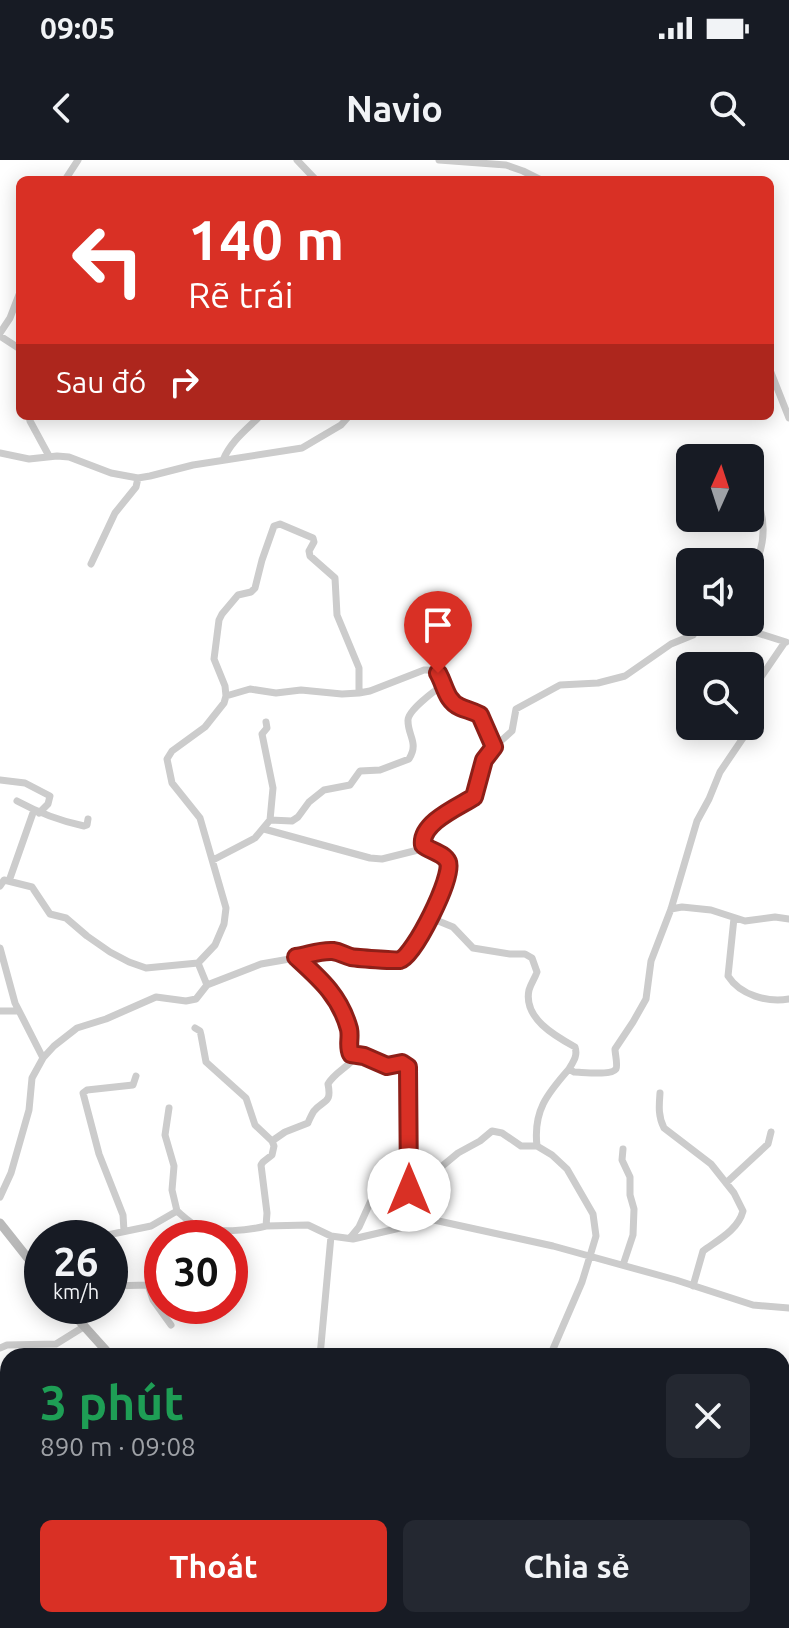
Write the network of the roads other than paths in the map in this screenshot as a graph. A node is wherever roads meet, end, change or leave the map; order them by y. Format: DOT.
graph roads {
  1 [pos="297,160"];
  2 [pos="439,160"];
  3 [pos="312,176"];
  4 [pos="533,176"];
  5 [pos="16,302"];
  6 [pos="0,334"];
  7 [pos="774,380"];
  8 [pos="789,418"];
  9 [pos="30,420"];
  10 [pos="256,420"];
  11 [pos="345,420"];
  12 [pos="0,453"];
  13 [pos="49,456"];
  14 [pos="223,460"];
  15 [pos="138,478"];
  16 [pos="91,564"];
  17 [pos="764,635"];
  18 [pos="691,636"];
  19 [pos="787,642"];
  20 [pos="764,674"];
  21 [pos="444,685"];
  22 [pos="359,693"];
  23 [pos="226,696"];
  24 [pos="266,722"];
  25 [pos="741,740"];
  26 [pos="494,747"];
  27 [pos="0,780"];
  28 [pos="17,801"];
  29 [pos="36,812"];
  30 [pos="88,819"];
  31 [pos="270,820"];
  32 [pos="264,829"];
  33 [pos="426,848"];
  34 [pos="213,860"];
  35 [pos="9,881"];
  36 [pos="0,886"];
  37 [pos="671,909"];
  38 [pos="431,918"];
  39 [pos="734,918"];
  40 [pos="789,919"];
  41 [pos="0,948"];
  42 [pos="296,957"];
  43 [pos="198,963"];
  44 [pos="207,985"];
  45 [pos="789,999"];
  46 [pos="0,1011"];
  47 [pos="19,1011"];
  48 [pos="195,1028"];
  49 [pos="357,1055"];
  50 [pos="43,1058"];
  51 [pos="569,1069"];
  52 [pos="136,1076"];
  53 [pos="660,1093"];
  54 [pos="169,1108"];
  55 [pos="771,1132"];
  56 [pos="272,1141"];
  57 [pos="537,1146"];
  58 [pos="623,1149"];
  59 [pos="726,1183"];
  60 [pos="409,1190"];
  61 [pos="419,1195"];
  62 [pos="0,1197"];
  63 [pos="177,1211"];
  64 [pos="123,1220"];
  65 [pos="434,1220"];
  66 [pos="0,1223"];
  67 [pos="266,1226"];
  68 [pos="128,1230"];
  69 [pos="331,1236"];
  70 [pos="348,1239"];
  71 [pos="24,1253"];
  72 [pos="590,1256"];
  73 [pos="623,1265"];
  74 [pos="693,1286"];
  75 [pos="789,1308"];
  76 [pos="83,1324"];
  77 [pos="85,1326"];
  78 [pos="0,1348"];
  79 [pos="104,1348"];
  80 [pos="321,1348"];
  81 [pos="553,1348"];
  1 -- 3 [label="street"];
  2 -- 4 [label="street"];
  5 -- 6 [label="street"];
  7 -- 8 [label="street"];
  9 -- 13 [label="street"];
  10 -- 14 [label="street"];
  11 -- 14 [label="street"];
  12 -- 13 [label="street"];
  13 -- 15 [label="street"];
  14 -- 15 [label="street"];
  15 -- 16 [label="street"];
  17 -- 19 [label="street"];
  18 -- 26 [label="street"];
  19 -- 20 [label="street"];
  21 -- 22 [label="street"];
  21 -- 26 [label="street"];
  21 -- 31 [label="street"];
  22 -- 23 [label="street"];
  22 -- 23 [label="street"];
  23 -- 34 [label="street"];
  24 -- 31 [label="street"];
  25 -- 37 [label="street"];
  26 -- 33 [label="street"];
  27 -- 29 [label="street"];
  28 -- 29 [label="street"];
  29 -- 30 [label="street"];
  29 -- 35 [label="street"];
  31 -- 32 [label="street"];
  32 -- 33 [label="street"];
  32 -- 34 [label="street"];
  33 -- 38 [label="street"];
  34 -- 43 [label="street"];
  35 -- 36 [label="street"];
  35 -- 43 [label="street"];
  37 -- 39 [label="street"];
  37 -- 51 [label="street"];
  38 -- 42 [label="street"];
  38 -- 51 [label="street"];
  39 -- 40 [label="street"];
  39 -- 45 [label="street"];
  41 -- 47 [label="street"];
  42 -- 44 [label="street"];
  42 -- 49 [label="street"];
  43 -- 44 [label="street"];
  44 -- 50 [label="street"];
  46 -- 47 [label="street"];
  47 -- 50 [label="street"];
  48 -- 56 [label="street"];
  49 -- 56 [label="street"];
  49 -- 60 [label="street"];
  50 -- 62 [label="street"];
  51 -- 57 [label="street"];
  52 -- 64 [label="street"];
  53 -- 59 [label="street"];
  54 -- 63 [label="street"];
  55 -- 59 [label="street"];
  56 -- 67 [label="street"];
  57 -- 61 [label="street"];
  57 -- 72 [label="street"];
  58 -- 73 [label="street"];
  59 -- 74 [label="street"];
  60 -- 61 [label="street"];
  60 -- 70 [label="street"];
  61 -- 65 [label="street"];
  63 -- 67 [label="street"];
  63 -- 68 [label="street"];
  65 -- 70 [label="street"];
  65 -- 72 [label="street"];
  66 -- 71 [label="street"];
  67 -- 69 [label="street"];
  69 -- 70 [label="street"];
  69 -- 80 [label="street"];
  72 -- 73 [label="street"];
  72 -- 81 [label="street"];
  73 -- 74 [label="street"];
  74 -- 75 [label="street"];
  76 -- 77 [label="street"];
  77 -- 78 [label="street"];
  77 -- 79 [label="street"];
}
